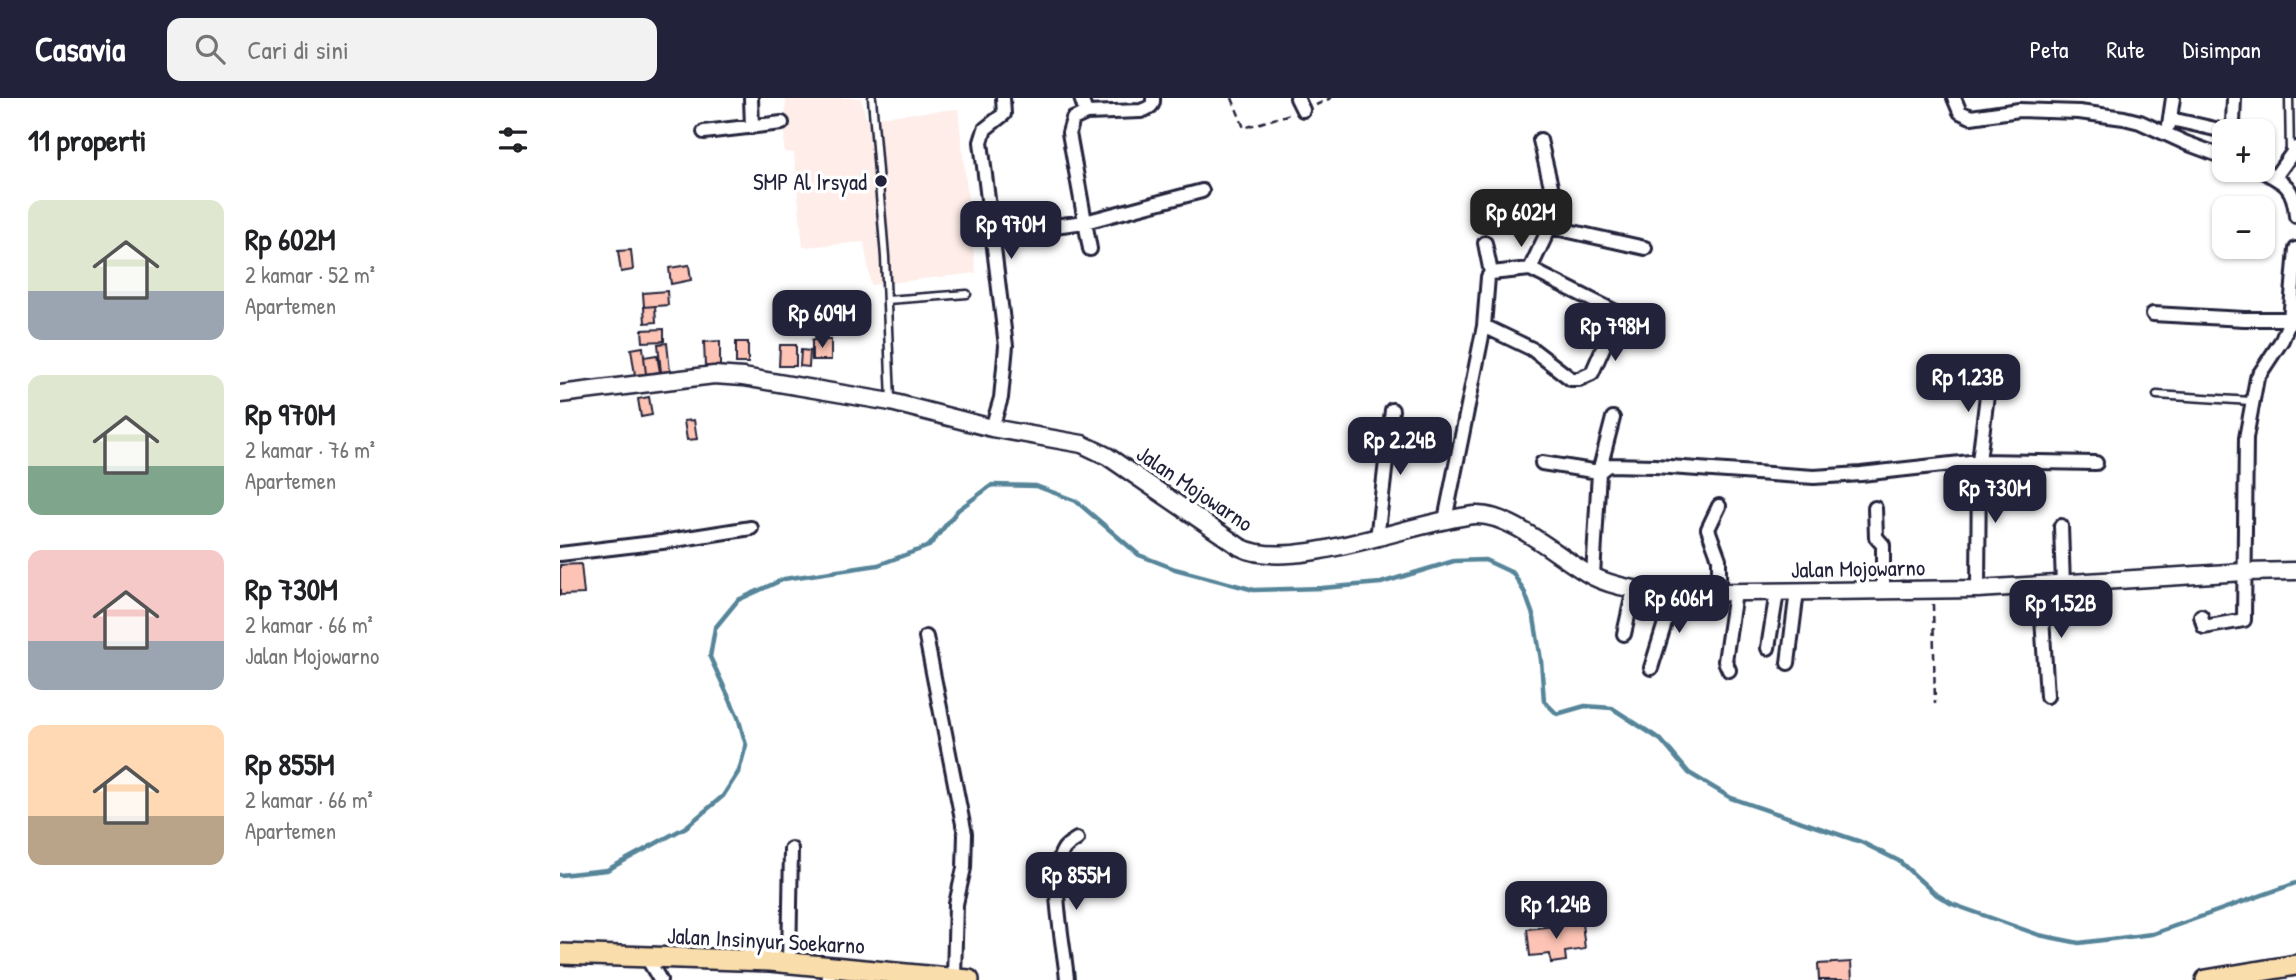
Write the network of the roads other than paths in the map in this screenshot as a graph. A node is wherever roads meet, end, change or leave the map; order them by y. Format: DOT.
graph roads {
  1 [pos="751,98"];
  2 [pos="872,98"];
  3 [pos="1003,98"];
  4 [pos="1081,98"];
  5 [pos="1153,98"];
  6 [pos="1954,98"];
  7 [pos="2173,98"];
  8 [pos="2234,98"];
  9 [pos="2289,98"];
  10 [pos="1086,113"];
  11 [pos="2171,119"];
  12 [pos="782,123"];
  13 [pos="752,127"];
  14 [pos="704,132"];
  15 [pos="2166,134"];
  16 [pos="1540,140"];
  17 [pos="2212,153"];
  18 [pos="2293,153"];
  19 [pos="2275,177"];
  20 [pos="1202,191"];
  21 [pos="2296,216"];
  22 [pos="1085,222"];
  23 [pos="1551,227"];
  24 [pos="990,234"];
  25 [pos="1485,243"];
  26 [pos="1645,248"];
  27 [pos="1090,249"];
  28 [pos="2296,249"];
  29 [pos="1530,269"];
  30 [pos="1490,274"];
  31 [pos="967,294"];
  32 [pos="887,300"];
  33 [pos="2153,314"];
  34 [pos="2293,320"];
  35 [pos="1485,326"];
  36 [pos="1990,370"];
  37 [pos="560,394"];
  38 [pos="2157,395"];
  39 [pos="2252,401"];
  40 [pos="891,402"];
  41 [pos="1392,410"];
  42 [pos="1614,418"];
  43 [pos="992,428"];
  44 [pos="1979,461"];
  45 [pos="1542,463"];
  46 [pos="2096,463"];
  47 [pos="1600,472"];
  48 [pos="1719,506"];
  49 [pos="1875,508"];
  50 [pos="1446,520"];
  51 [pos="2061,526"];
  52 [pos="751,528"];
  53 [pos="1377,538"];
  54 [pos="560,554"];
  55 [pos="2244,572"];
  56 [pos="2296,572"];
  57 [pos="1593,576"];
  58 [pos="2063,585"];
  59 [pos="2040,586"];
  60 [pos="1634,589"];
  61 [pos="1978,589"];
  62 [pos="1884,590"];
  63 [pos="1797,591"];
  64 [pos="1777,592"];
  65 [pos="1670,593"];
  66 [pos="1727,593"];
  67 [pos="2201,616"];
  68 [pos="1624,634"];
  69 [pos="926,637"];
  70 [pos="1768,648"];
  71 [pos="1788,663"];
  72 [pos="1651,668"];
  73 [pos="1729,670"];
  74 [pos="2048,696"];
  75 [pos="1077,839"];
  76 [pos="792,849"];
  77 [pos="560,954"];
  78 [pos="647,958"];
  79 [pos="789,963"];
  80 [pos="2296,965"];
  81 [pos="829,973"];
  82 [pos="961,979"];
  83 [pos="660,980"];
  84 [pos="1067,980"];
  85 [pos="2206,980"];
  1 -- 13 [label="street"];
  2 -- 32 [label="lane"];
  3 -- 24 [label="street"];
  4 -- 10 [label="street"];
  5 -- 10 [label="street"];
  6 -- 15 [label="street"];
  7 -- 11 [label="street"];
  8 -- 11 [label="street"];
  9 -- 18 [label="lane"];
  10 -- 22 [label="street"];
  11 -- 15 [label="street"];
  12 -- 13 [label="street"];
  13 -- 14 [label="street"];
  15 -- 17 [label="street"];
  16 -- 23 [label="street"];
  18 -- 19 [label="street"];
  19 -- 21 [label="street"];
  20 -- 22 [label="street"];
  22 -- 24 [label="street"];
  22 -- 27 [label="street"];
  23 -- 26 [label="street"];
  23 -- 29 [label="street"];
  24 -- 43 [label="street"];
  25 -- 30 [label="street"];
  28 -- 34 [label="street"];
  29 -- 30 [label="street"];
  29 -- 35 [label="street"];
  30 -- 35 [label="street"];
  31 -- 32 [label="lane"];
  32 -- 40 [label="lane"];
  33 -- 34 [label="street"];
  34 -- 39 [label="street"];
  35 -- 50 [label="street"];
  36 -- 44 [label="street"];
  37 -- 40 [label="street, Jalan Mojowarno"];
  38 -- 39 [label="lane"];
  39 -- 55 [label="street"];
  40 -- 43 [label="street, Jalan Mojowarno"];
  41 -- 53 [label="street"];
  42 -- 47 [label="street"];
  43 -- 53 [label="street, Jalan Mojowarno"];
  44 -- 46 [label="street"];
  44 -- 47 [label="street"];
  44 -- 61 [label="street"];
  45 -- 47 [label="street"];
  47 -- 57 [label="street"];
  48 -- 66 [label="street"];
  49 -- 62 [label="street"];
  50 -- 53 [label="street, Jalan Mojowarno"];
  50 -- 57 [label="street, Jalan Mojowarno"];
  51 -- 58 [label="street"];
  52 -- 54 [label="street"];
  55 -- 56 [label="street, Jalan Mojowarno"];
  55 -- 58 [label="street, Jalan Mojowarno"];
  55 -- 67 [label="street"];
  57 -- 60 [label="street, Jalan Mojowarno"];
  58 -- 59 [label="street, Jalan Mojowarno"];
  59 -- 61 [label="street, Jalan Mojowarno"];
  59 -- 74 [label="street"];
  60 -- 65 [label="street, Jalan Mojowarno"];
  60 -- 68 [label="street"];
  61 -- 62 [label="street, Jalan Mojowarno"];
  62 -- 63 [label="street, Jalan Mojowarno"];
  63 -- 64 [label="street, Jalan Mojowarno"];
  63 -- 71 [label="street"];
  64 -- 66 [label="street, Jalan Mojowarno"];
  64 -- 70 [label="street"];
  65 -- 66 [label="street, Jalan Mojowarno"];
  65 -- 72 [label="street"];
  66 -- 73 [label="street"];
  69 -- 82 [label="street"];
  75 -- 84 [label="street"];
  76 -- 79 [label="street"];
  77 -- 78 [label="main road, Jalan Insinyur Soekarno"];
  78 -- 79 [label="main road, Jalan Insinyur Soekarno"];
  78 -- 83 [label="street"];
  79 -- 81 [label="main road, Jalan Insinyur Soekarno"];
  80 -- 85 [label="main road"];
  81 -- 82 [label="main road, Jalan Insinyur Soekarno"];
}
